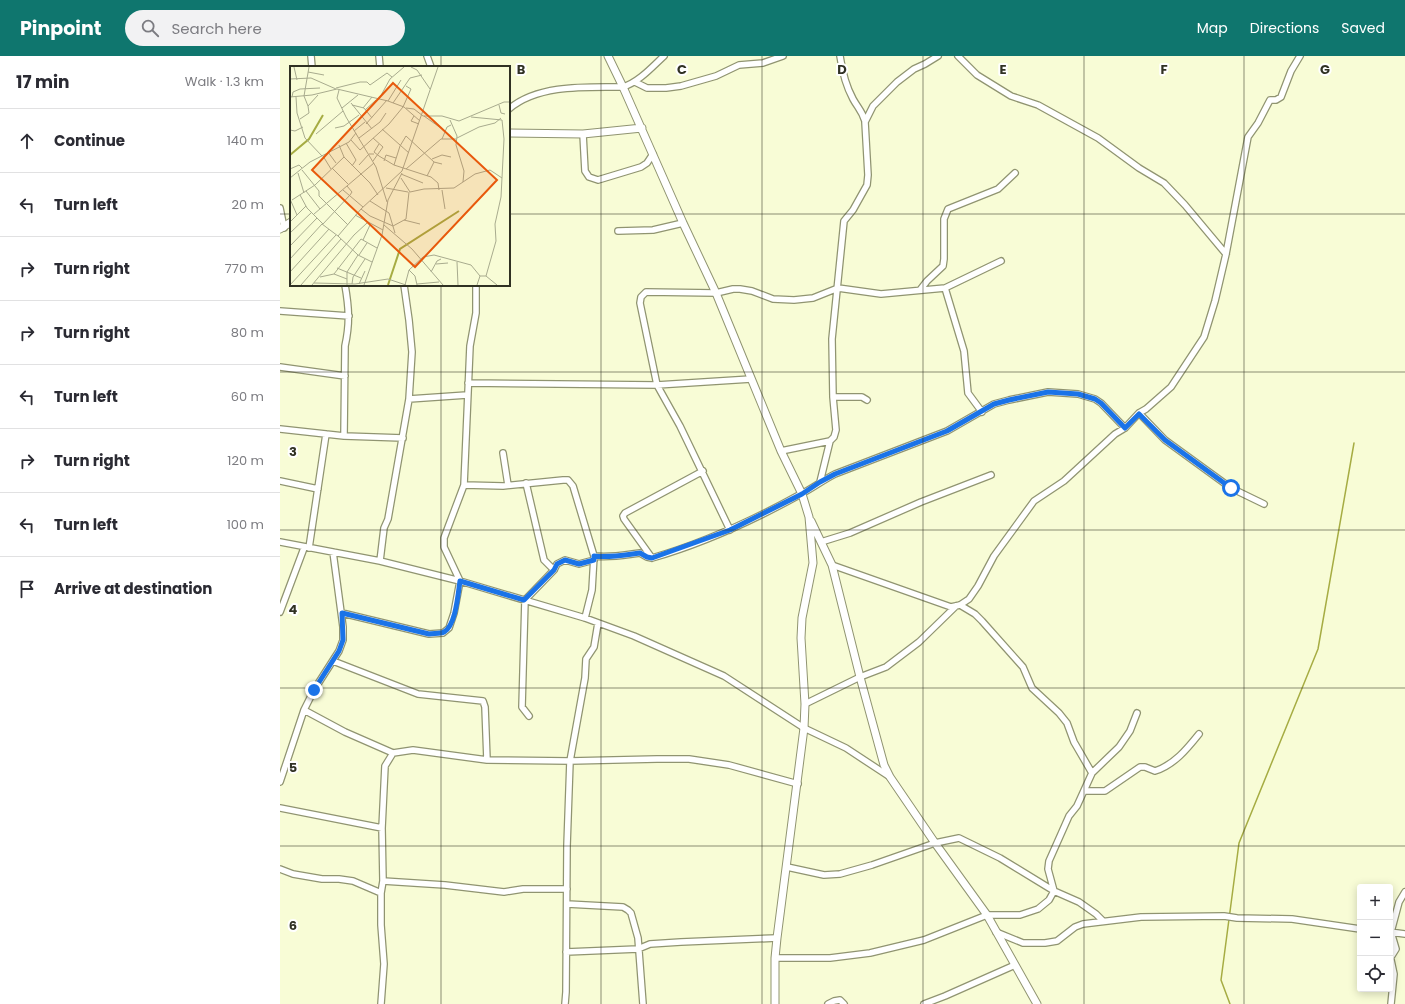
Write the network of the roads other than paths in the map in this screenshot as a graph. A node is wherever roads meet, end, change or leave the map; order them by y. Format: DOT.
graph roads {
  1 [pos="311,56"];
  2 [pos="379,56"];
  3 [pos="427,56"];
  4 [pos="608,56"];
  5 [pos="664,56"];
  6 [pos="783,56"];
  7 [pos="840,56"];
  8 [pos="938,56"];
  9 [pos="958,56"];
  10 [pos="1300,56"];
  11 [pos="312,66"];
  12 [pos="380,66"];
  13 [pos="430,66"];
  14 [pos="635,82"];
  15 [pos="623,87"];
  16 [pos="510,108"];
  17 [pos="865,122"];
  18 [pos="642,128"];
  19 [pos="510,133"];
  20 [pos="583,134"];
  21 [pos="653,154"];
  22 [pos="1015,173"];
  23 [pos="280,208"];
  24 [pos="683,223"];
  25 [pos="282,228"];
  26 [pos="618,231"];
  27 [pos="1226,254"];
  28 [pos="1001,261"];
  29 [pos="345,286"];
  30 [pos="404,286"];
  31 [pos="476,286"];
  32 [pos="838,288"];
  33 [pos="945,288"];
  34 [pos="920,290"];
  35 [pos="716,293"];
  36 [pos="280,311"];
  37 [pos="349,316"];
  38 [pos="280,367"];
  39 [pos="345,376"];
  40 [pos="751,379"];
  41 [pos="468,383"];
  42 [pos="657,385"];
  43 [pos="467,395"];
  44 [pos="833,397"];
  45 [pos="409,399"];
  46 [pos="867,400"];
  47 [pos="982,412"];
  48 [pos="1139,414"];
  49 [pos="1125,428"];
  50 [pos="280,429"];
  51 [pos="344,436"];
  52 [pos="326,437"];
  53 [pos="403,438"];
  54 [pos="830,441"];
  55 [pos="781,451"];
  56 [pos="503,453"];
  57 [pos="703,472"];
  58 [pos="991,475"];
  59 [pos="280,481"];
  60 [pos="820,482"];
  61 [pos="526,483"];
  62 [pos="464,485"];
  63 [pos="508,485"];
  64 [pos="318,489"];
  65 [pos="802,494"];
  66 [pos="1264,504"];
  67 [pos="809,517"];
  68 [pos="730,530"];
  69 [pos="280,542"];
  70 [pos="821,542"];
  71 [pos="307,548"];
  72 [pos="333,552"];
  73 [pos="594,558"];
  74 [pos="652,558"];
  75 [pos="380,561"];
  76 [pos="832,564"];
  77 [pos="554,570"];
  78 [pos="460,581"];
  79 [pos="524,600"];
  80 [pos="958,606"];
  81 [pos="280,612"];
  82 [pos="342,613"];
  83 [pos="584,618"];
  84 [pos="598,623"];
  85 [pos="333,661"];
  86 [pos="860,677"];
  87 [pos="805,704"];
  88 [pos="304,710"];
  89 [pos="1137,713"];
  90 [pos="529,716"];
  91 [pos="804,728"];
  92 [pos="1199,734"];
  93 [pos="393,753"];
  94 [pos="487,760"];
  95 [pos="570,761"];
  96 [pos="282,769"];
  97 [pos="1092,773"];
  98 [pos="890,777"];
  99 [pos="280,782"];
  100 [pos="798,784"];
  101 [pos="1085,791"];
  102 [pos="280,808"];
  103 [pos="382,828"];
  104 [pos="935,844"];
  105 [pos="787,867"];
  106 [pos="280,869"];
  107 [pos="383,880"];
  108 [pos="567,889"];
  109 [pos="1054,892"];
  110 [pos="1405,892"];
  111 [pos="382,893"];
  112 [pos="567,904"];
  113 [pos="986,915"];
  114 [pos="1103,921"];
  115 [pos="1393,922"];
  116 [pos="1357,929"];
  117 [pos="996,932"];
  118 [pos="1393,932"];
  119 [pos="1405,934"];
  120 [pos="777,938"];
  121 [pos="1393,940"];
  122 [pos="638,949"];
  123 [pos="566,952"];
  124 [pos="1393,956"];
  125 [pos="1393,956"];
  126 [pos="775,958"];
  127 [pos="1015,965"];
  128 [pos="381,1004"];
  129 [pos="565,1004"];
  130 [pos="643,1004"];
  131 [pos="775,1004"];
  132 [pos="828,1004"];
  133 [pos="844,1004"];
  134 [pos="924,1004"];
  135 [pos="1037,1004"];
  136 [pos="1391,1004"];
  1 -- 11 [label="street"];
  2 -- 12 [label="street"];
  3 -- 13 [label="street"];
  4 -- 15 [label="street"];
  5 -- 14 [label="street"];
  6 -- 14 [label="street"];
  7 -- 17 [label="street"];
  8 -- 17 [label="street"];
  9 -- 27 [label="street"];
  10 -- 27 [label="street"];
  14 -- 15 [label="street"];
  15 -- 16 [label="street"];
  15 -- 18 [label="street"];
  17 -- 32 [label="street"];
  18 -- 20 [label="street"];
  18 -- 21 [label="street"];
  19 -- 20 [label="street"];
  20 -- 21 [label="street"];
  21 -- 24 [label="street"];
  22 -- 34 [label="street"];
  23 -- 25 [label="street"];
  24 -- 26 [label="street"];
  24 -- 35 [label="street"];
  27 -- 48 [label="street"];
  28 -- 33 [label="street"];
  29 -- 37 [label="street"];
  30 -- 45 [label="street"];
  31 -- 41 [label="street"];
  32 -- 34 [label="street"];
  32 -- 35 [label="street"];
  32 -- 44 [label="street"];
  33 -- 34 [label="street"];
  33 -- 47 [label="street"];
  35 -- 40 [label="street"];
  35 -- 42 [label="street"];
  36 -- 37 [label="street"];
  37 -- 39 [label="street"];
  38 -- 39 [label="street"];
  39 -- 51 [label="street"];
  40 -- 42 [label="street"];
  40 -- 55 [label="street"];
  41 -- 42 [label="street"];
  41 -- 43 [label="street"];
  42 -- 57 [label="street"];
  43 -- 45 [label="street"];
  43 -- 62 [label="street"];
  44 -- 46 [label="street"];
  44 -- 54 [label="street"];
  45 -- 53 [label="street"];
  47 -- 49 [label="street"];
  47 -- 60 [label="street"];
  48 -- 49 [label="street"];
  48 -- 66 [label="street"];
  49 -- 80 [label="street"];
  50 -- 52 [label="street"];
  51 -- 52 [label="street"];
  51 -- 53 [label="street"];
  52 -- 64 [label="street"];
  53 -- 75 [label="street"];
  54 -- 55 [label="street"];
  54 -- 60 [label="street"];
  55 -- 65 [label="street"];
  56 -- 63 [label="street"];
  57 -- 68 [label="street"];
  57 -- 74 [label="street"];
  58 -- 70 [label="street"];
  59 -- 64 [label="street"];
  60 -- 65 [label="street"];
  61 -- 63 [label="street"];
  61 -- 73 [label="street"];
  61 -- 77 [label="street"];
  62 -- 63 [label="street"];
  62 -- 78 [label="street"];
  64 -- 71 [label="street"];
  65 -- 67 [label="street"];
  65 -- 68 [label="street"];
  67 -- 70 [label="street"];
  67 -- 87 [label="street"];
  68 -- 74 [label="street"];
  69 -- 71 [label="street"];
  70 -- 76 [label="street"];
  71 -- 72 [label="street"];
  71 -- 81 [label="street"];
  72 -- 75 [label="street"];
  72 -- 82 [label="street"];
  73 -- 74 [label="street"];
  73 -- 77 [label="street"];
  73 -- 83 [label="street"];
  75 -- 78 [label="street"];
  76 -- 80 [label="street"];
  76 -- 86 [label="street"];
  77 -- 79 [label="street"];
  78 -- 79 [label="street"];
  78 -- 82 [label="street"];
  79 -- 83 [label="street"];
  79 -- 90 [label="street"];
  80 -- 86 [label="street"];
  80 -- 97 [label="street"];
  82 -- 85 [label="street"];
  83 -- 84 [label="street"];
  84 -- 91 [label="street"];
  84 -- 95 [label="street"];
  85 -- 88 [label="street"];
  85 -- 94 [label="street"];
  86 -- 87 [label="street"];
  86 -- 98 [label="street"];
  87 -- 91 [label="street"];
  88 -- 93 [label="street"];
  88 -- 96 [label="street"];
  89 -- 97 [label="street"];
  91 -- 98 [label="street"];
  91 -- 100 [label="street"];
  92 -- 101 [label="street"];
  93 -- 94 [label="street"];
  93 -- 103 [label="street"];
  94 -- 95 [label="street"];
  95 -- 100 [label="street"];
  95 -- 108 [label="street"];
  96 -- 99 [label="street"];
  97 -- 101 [label="street"];
  98 -- 104 [label="street"];
  100 -- 105 [label="street"];
  101 -- 109 [label="street"];
  102 -- 103 [label="street"];
  103 -- 107 [label="street"];
  104 -- 105 [label="street"];
  104 -- 109 [label="street"];
  104 -- 113 [label="street"];
  105 -- 120 [label="street"];
  106 -- 111 [label="street"];
  107 -- 108 [label="street"];
  107 -- 111 [label="street"];
  108 -- 112 [label="street"];
  109 -- 113 [label="street"];
  109 -- 114 [label="street"];
  110 -- 115 [label="street"];
  111 -- 128 [label="street"];
  112 -- 122 [label="street"];
  112 -- 123 [label="street"];
  113 -- 117 [label="street"];
  113 -- 126 [label="street"];
  114 -- 116 [label="street"];
  114 -- 117 [label="street"];
  117 -- 127 [label="street"];
  118 -- 119 [label="street"];
  120 -- 122 [label="street"];
  120 -- 126 [label="street"];
  121 -- 124 [label="street"];
  122 -- 123 [label="street"];
  122 -- 130 [label="street"];
  123 -- 129 [label="street"];
  125 -- 136 [label="street"];
  126 -- 131 [label="street"];
  127 -- 134 [label="street"];
  127 -- 135 [label="street"];
  132 -- 133 [label="street"];
}
